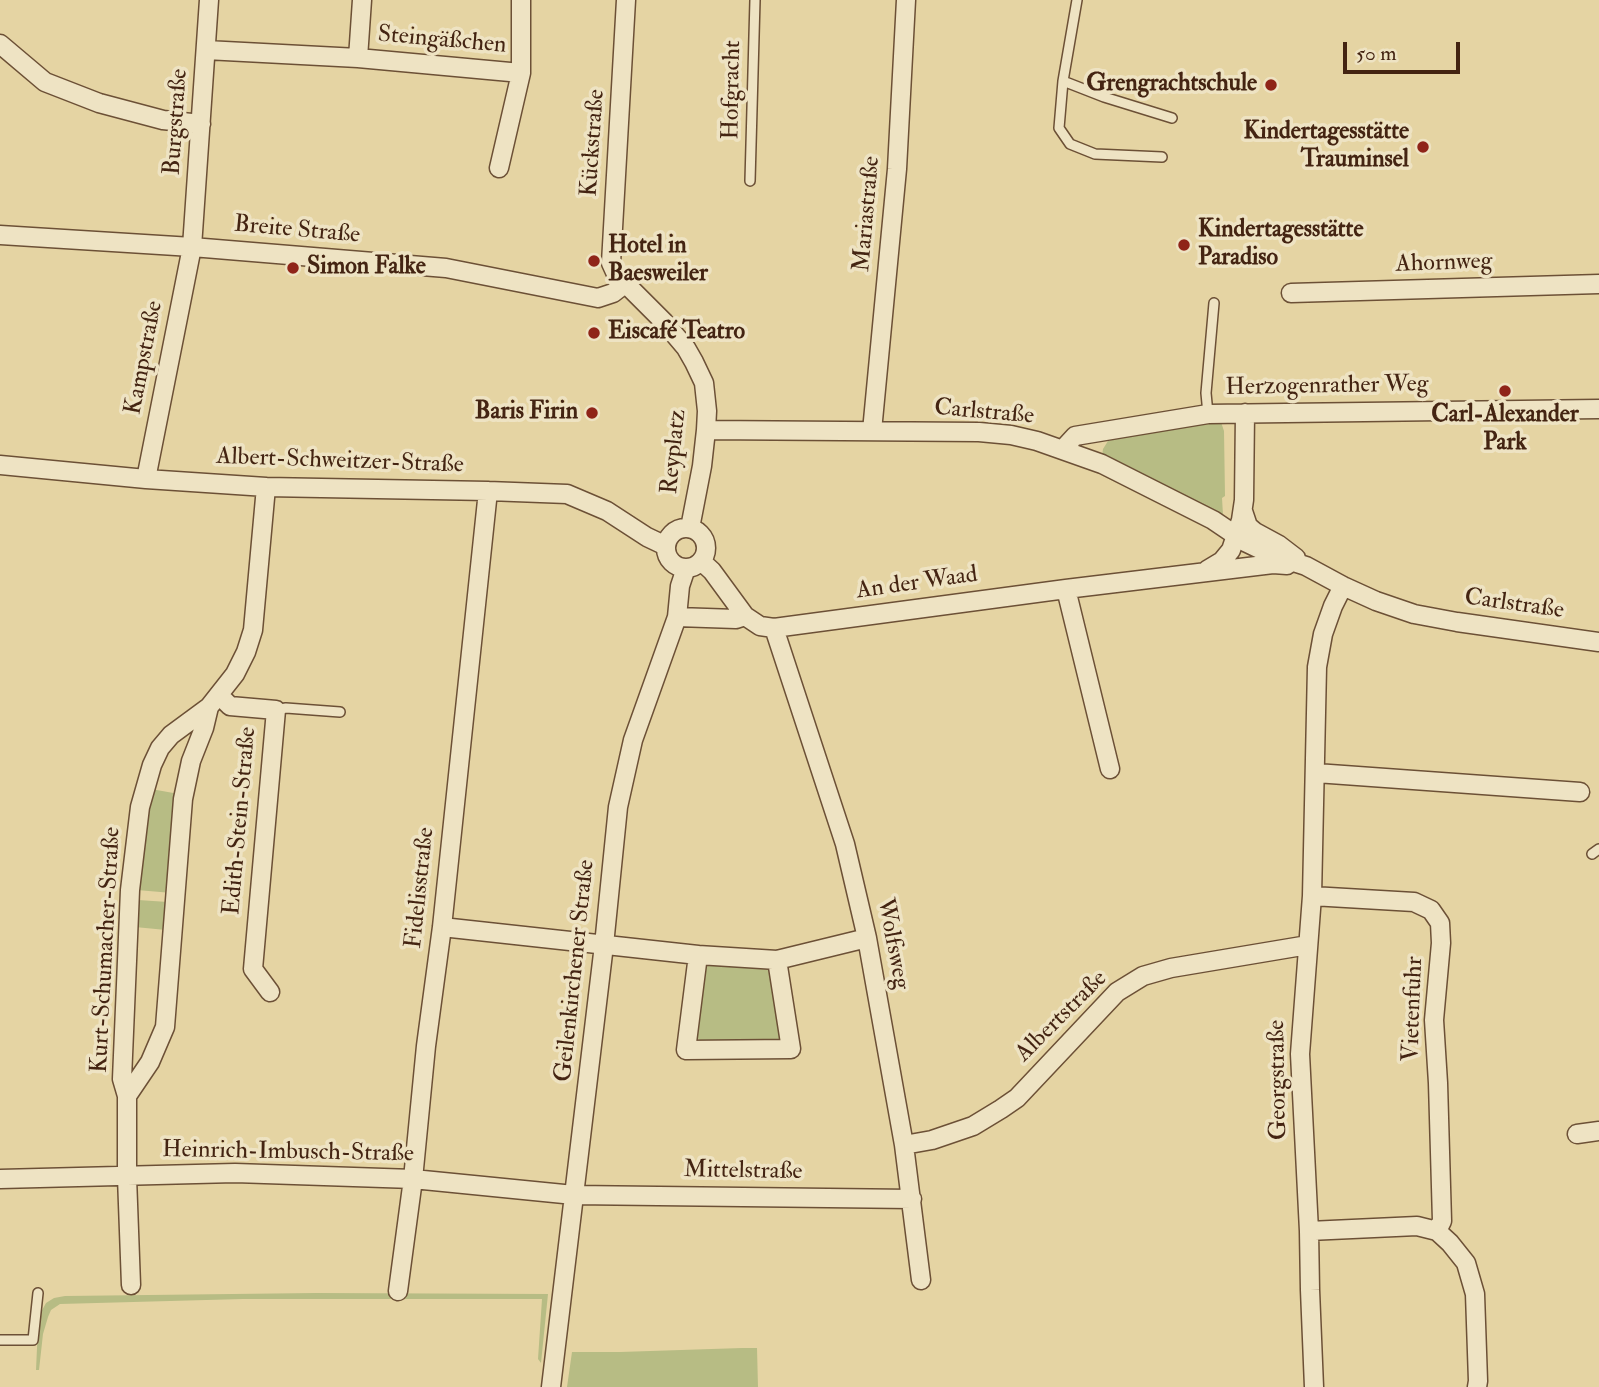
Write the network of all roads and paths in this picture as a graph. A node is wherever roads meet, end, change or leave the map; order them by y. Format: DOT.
graph roads {
  1 [pos="209,0"];
  2 [pos="362,0"];
  3 [pos="521,0"];
  4 [pos="626,0"];
  5 [pos="755,0"];
  6 [pos="906,0"];
  7 [pos="1077,0"];
  8 [pos="0,44"];
  9 [pos="206,50"];
  10 [pos="358,58"];
  11 [pos="521,73"];
  12 [pos="1063,80"];
  13 [pos="1172,118"];
  14 [pos="201,124"];
  15 [pos="1162,157"];
  16 [pos="499,168"];
  17 [pos="750,181"];
  18 [pos="0,234"];
  19 [pos="192,247"];
  20 [pos="626,283"];
  21 [pos="1599,284"];
  22 [pos="1292,293"];
  23 [pos="1214,303"];
  24 [pos="1599,409"];
  25 [pos="1245,413"];
  26 [pos="1208,414"];
  27 [pos="706,430"];
  28 [pos="872,431"];
  29 [pos="1063,449"];
  30 [pos="0,466"];
  31 [pos="146,479"];
  32 [pos="266,487"];
  33 [pos="488,491"];
  34 [pos="1243,511"];
  35 [pos="690,528"];
  36 [pos="1236,534"];
  37 [pos="666,546"];
  38 [pos="694,565"];
  39 [pos="1306,566"];
  40 [pos="1193,574"];
  41 [pos="1343,586"];
  42 [pos="1066,589"];
  43 [pos="745,616"];
  44 [pos="677,617"];
  45 [pos="774,628"];
  46 [pos="1599,642"];
  47 [pos="214,701"];
  48 [pos="276,710"];
  49 [pos="340,712"];
  50 [pos="1110,769"];
  51 [pos="1316,773"];
  52 [pos="1580,792"];
  53 [pos="1312,896"];
  54 [pos="442,927"];
  55 [pos="867,938"];
  56 [pos="604,945"];
  57 [pos="1307,945"];
  58 [pos="698,956"];
  59 [pos="777,960"];
  60 [pos="270,992"];
  61 [pos="127,1096"];
  62 [pos="1599,1130"];
  63 [pos="1577,1134"];
  64 [pos="904,1145"];
  65 [pos="127,1177"];
  66 [pos="413,1178"];
  67 [pos="0,1179"];
  68 [pos="574,1195"];
  69 [pos="912,1199"];
  70 [pos="1309,1231"];
  71 [pos="1437,1231"];
  72 [pos="921,1280"];
  73 [pos="131,1285"];
  74 [pos="398,1291"];
  75 [pos="38,1293"];
  76 [pos="0,1340"];
  77 [pos="551,1387"];
  78 [pos="1314,1387"];
  79 [pos="1477,1387"];
  1 -- 9 [label="street, Burgstraße"];
  2 -- 10 [label="street, Steingäßchen"];
  3 -- 11 [label="street"];
  4 -- 20 [label="street, Kückstraße"];
  5 -- 17 [label="lane, Hofgracht"];
  6 -- 28 [label="street, Mariastraße"];
  7 -- 12 [label="lane"];
  8 -- 14 [label="street"];
  9 -- 10 [label="street, Steingäßchen"];
  9 -- 14 [label="street, Burgstraße"];
  10 -- 11 [label="street, Steingäßchen"];
  11 -- 16 [label="street"];
  12 -- 13 [label="lane"];
  12 -- 15 [label="lane"];
  14 -- 19 [label="street, Burgstraße"];
  18 -- 19 [label="street, Breite Straße"];
  19 -- 20 [label="street, Breite Straße"];
  19 -- 31 [label="street, Kampstraße"];
  20 -- 27 [label="street, Reyplatz"];
  21 -- 22 [label="street, Ahornweg"];
  23 -- 26 [label="lane"];
  24 -- 25 [label="street, Herzogenrather Weg"];
  25 -- 26 [label="street, Herzogenrather Weg"];
  25 -- 34 [label="street"];
  26 -- 29 [label="street, Herzogenrather Weg"];
  27 -- 28 [label="street, Carlstraße"];
  27 -- 35 [label="street, Reyplatz"];
  28 -- 29 [label="street, Carlstraße"];
  29 -- 36 [label="street, Carlstraße"];
  30 -- 31 [label="street, Albert-Schweitzer-Straße"];
  31 -- 32 [label="street, Albert-Schweitzer-Straße"];
  32 -- 33 [label="street, Albert-Schweitzer-Straße"];
  32 -- 47 [label="street, Kurt-Schumacher-Straße"];
  33 -- 37 [label="street, Albert-Schweitzer-Straße"];
  33 -- 54 [label="street, Fidelisstraße"];
  34 -- 36 [label="street"];
  34 -- 39 [label="street, Carlstraße"];
  35 -- 37 [label="street"];
  35 -- 38 [label="street"];
  36 -- 39 [label="street, Carlstraße"];
  36 -- 40 [label="street, An der Waad"];
  37 -- 38 [label="street"];
  38 -- 43 [label="street"];
  38 -- 44 [label="street, Geilenkirchener Straße"];
  39 -- 40 [label="street, An der Waad"];
  39 -- 41 [label="street, Carlstraße"];
  40 -- 42 [label="street, An der Waad"];
  41 -- 46 [label="street, Carlstraße"];
  41 -- 51 [label="street, Georgstraße"];
  42 -- 45 [label="street, An der Waad"];
  42 -- 50 [label="street"];
  43 -- 44 [label="street"];
  43 -- 45 [label="street"];
  44 -- 56 [label="street, Geilenkirchener Straße"];
  45 -- 55 [label="street, Wolfsweg"];
  47 -- 48 [label="street, Edith-Stein-Straße"];
  47 -- 61 [label="street, Kurt-Schumacher-Straße"];
  47 -- 61 [label="street, Kurt-Schumacher-Straße"];
  48 -- 49 [label="lane"];
  48 -- 60 [label="street, Edith-Stein-Straße"];
  51 -- 52 [label="street"];
  51 -- 53 [label="street, Georgstraße"];
  53 -- 57 [label="street, Georgstraße"];
  53 -- 71 [label="street, Vietenfuhr"];
  54 -- 56 [label="street"];
  54 -- 66 [label="street, Fidelisstraße"];
  55 -- 59 [label="street"];
  55 -- 64 [label="street, Wolfsweg"];
  56 -- 58 [label="street"];
  56 -- 68 [label="street, Geilenkirchener Straße"];
  57 -- 64 [label="street, Albertstraße"];
  57 -- 70 [label="street, Georgstraße"];
  58 -- 59 [label="street"];
  58 -- 59 [label="street"];
  61 -- 65 [label="street, Kurt-Schumacher-Straße"];
  62 -- 63 [label="street"];
  64 -- 69 [label="street, Wolfsweg"];
  65 -- 66 [label="street, Heinrich-Imbusch-Straße"];
  65 -- 67 [label="street, Heinrich-Imbusch-Straße"];
  65 -- 73 [label="street, Kurt-Schumacher-Straße"];
  66 -- 68 [label="street, Heinrich-Imbusch-Straße"];
  66 -- 74 [label="street, Fidelisstraße"];
  68 -- 69 [label="street, Mittelstraße"];
  68 -- 77 [label="street, Geilenkirchener Straße"];
  69 -- 72 [label="street, Wolfsweg"];
  70 -- 71 [label="street"];
  70 -- 78 [label="street, Georgstraße"];
  71 -- 79 [label="street"];
  75 -- 76 [label="lane"];
}
